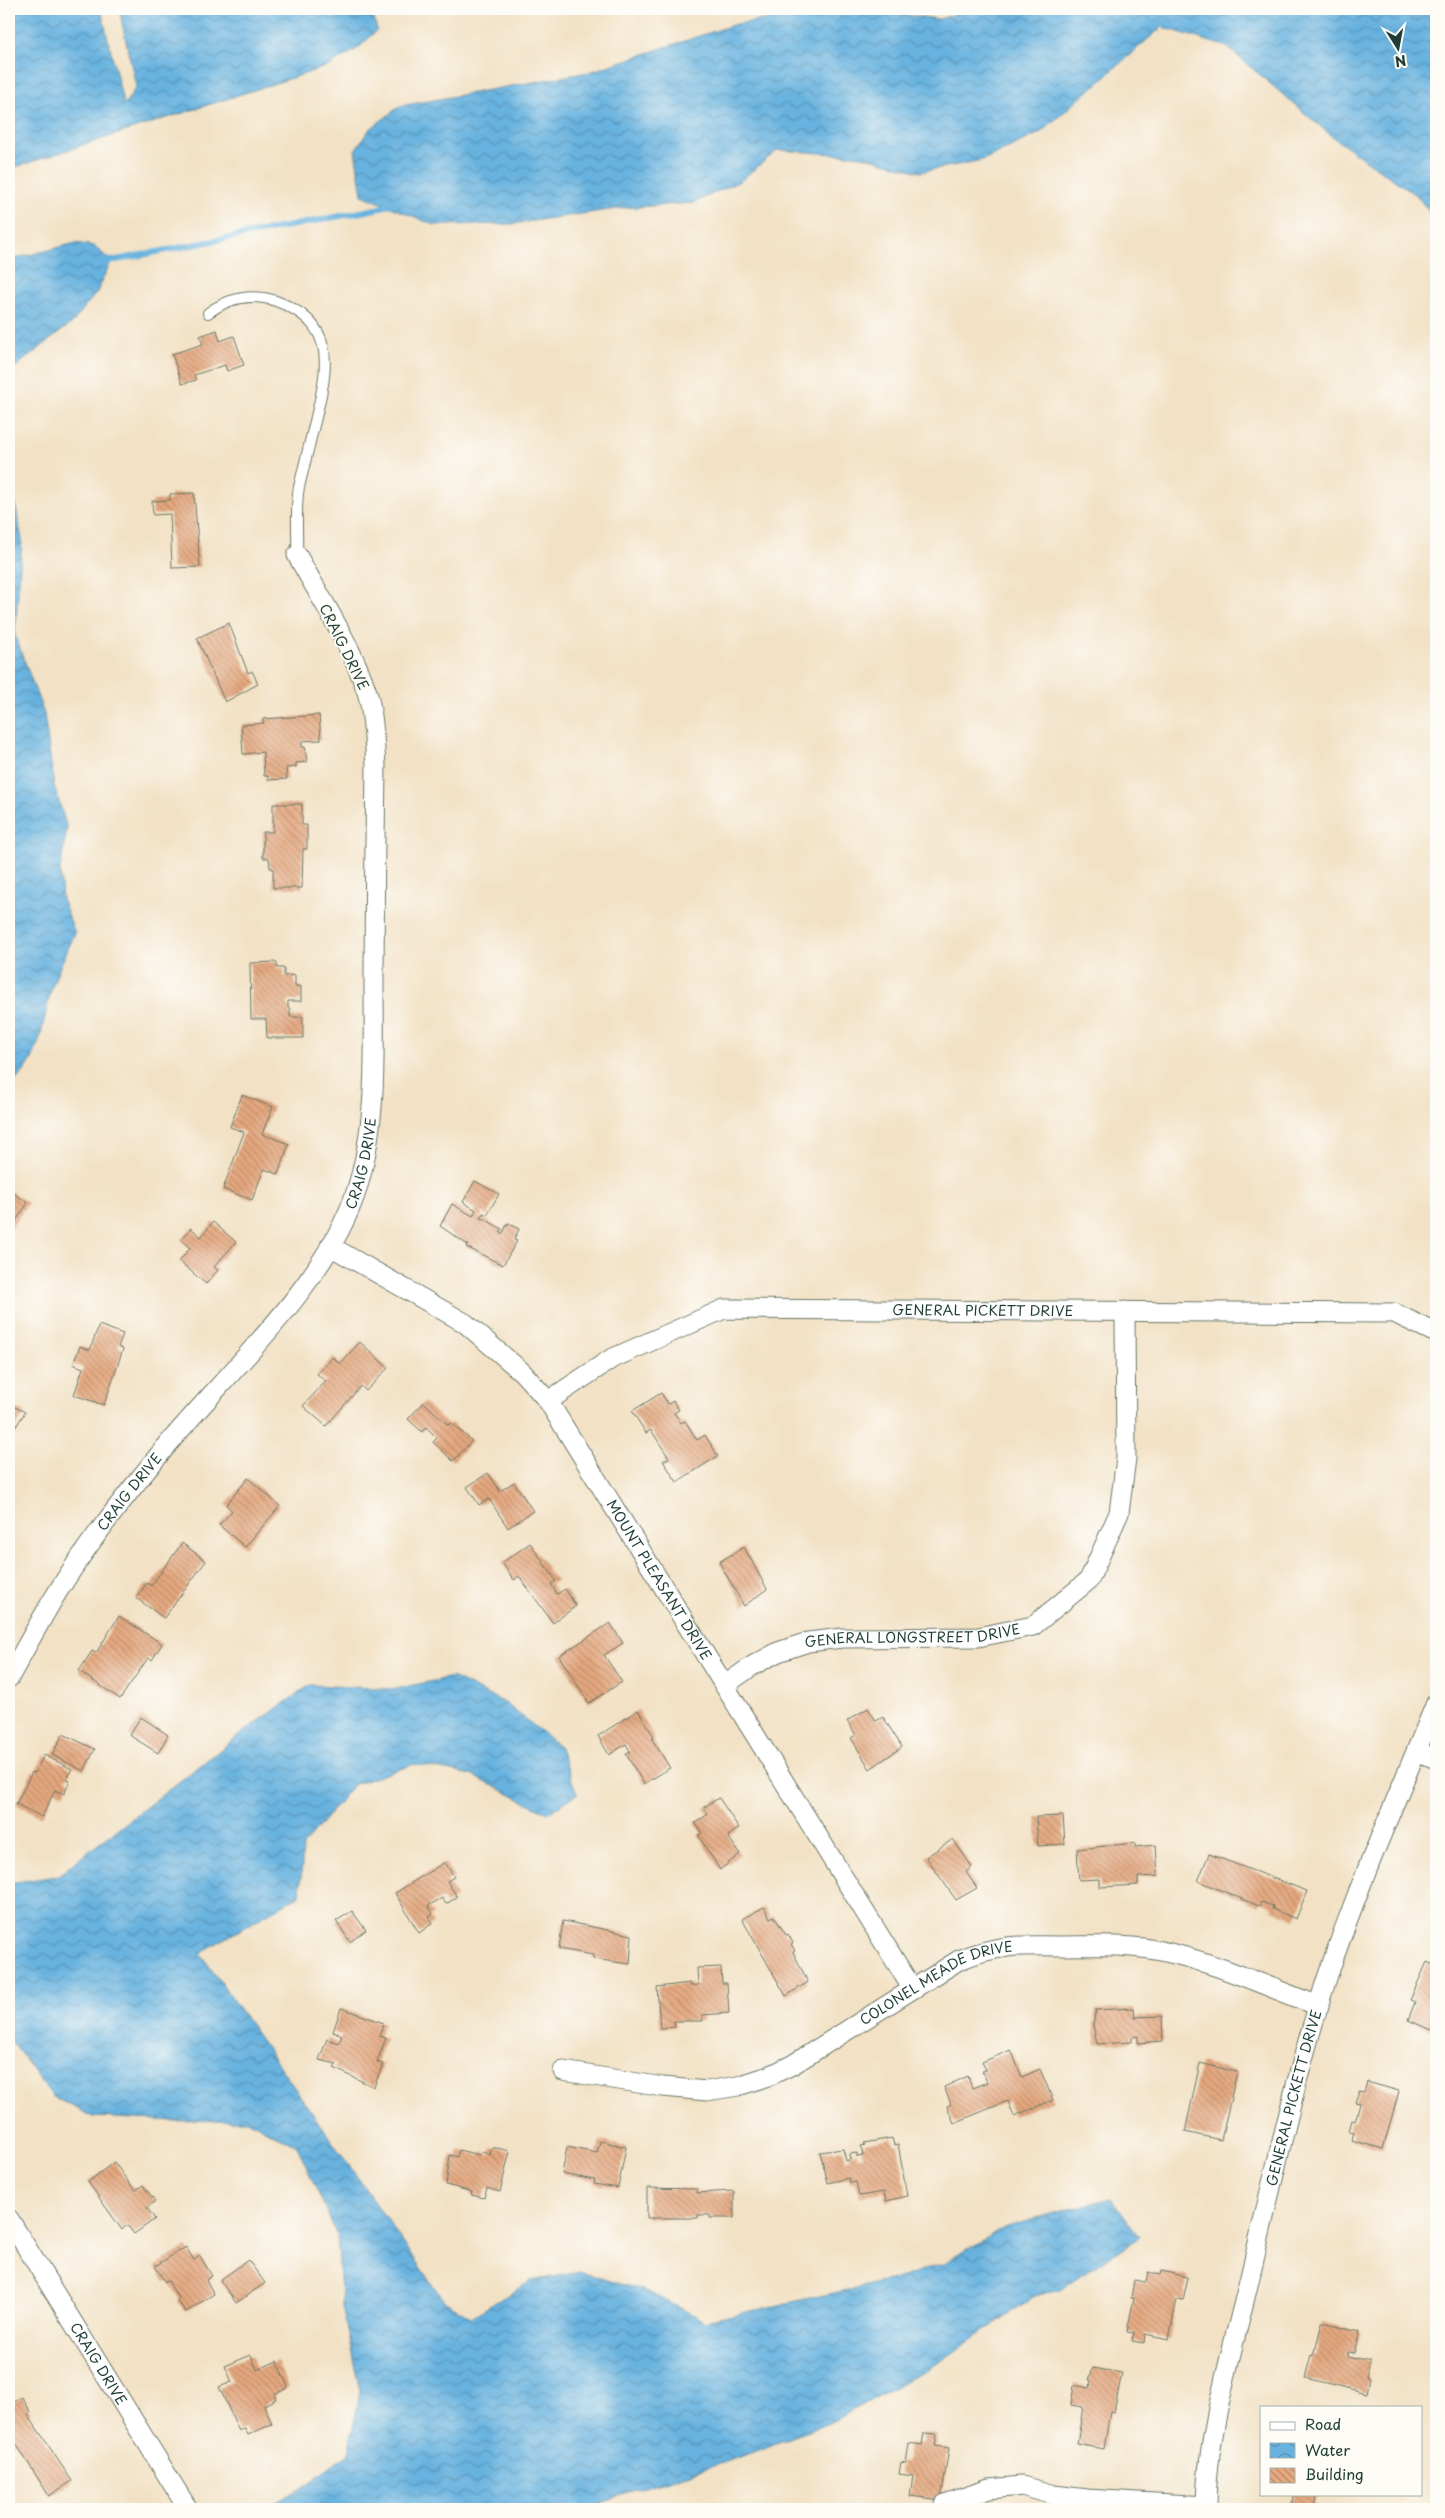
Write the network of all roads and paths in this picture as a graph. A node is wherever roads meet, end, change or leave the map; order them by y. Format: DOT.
graph roads {
  1 [pos="208,313"];
  2 [pos="297,555"];
  3 [pos="330,1246"];
  4 [pos="1125,1312"];
  5 [pos="1436,1333"];
  6 [pos="548,1401"];
  7 [pos="9,1678"];
  8 [pos="725,1685"];
  9 [pos="1436,1703"];
  10 [pos="1417,1751"];
  11 [pos="1436,1758"];
  12 [pos="912,1988"];
  13 [pos="1319,2006"];
  14 [pos="563,2071"];
  15 [pos="9,2219"];
  16 [pos="945,2504"];
  17 [pos="1206,2507"];
  18 [pos="188,2509"];
  1 -- 2 [label="lane"];
  2 -- 3 [label="street, CRAIG DRIVE"];
  3 -- 6 [label="street, MOUNT PLEASANT DRIVE"];
  3 -- 7 [label="street, CRAIG DRIVE"];
  4 -- 5 [label="street, GENERAL PICKETT DRIVE"];
  4 -- 6 [label="street, GENERAL PICKETT DRIVE"];
  4 -- 8 [label="street, GENERAL LONGSTREET DRIVE"];
  6 -- 8 [label="street, MOUNT PLEASANT DRIVE"];
  8 -- 12 [label="street, MOUNT PLEASANT DRIVE"];
  9 -- 10 [label="street, GENERAL PICKETT DRIVE"];
  10 -- 11 [label="street"];
  10 -- 13 [label="street, GENERAL PICKETT DRIVE"];
  12 -- 13 [label="street, COLONEL MEADE DRIVE"];
  12 -- 14 [label="street, COLONEL MEADE DRIVE"];
  13 -- 17 [label="street, GENERAL PICKETT DRIVE"];
  15 -- 18 [label="street, CRAIG DRIVE"];
  16 -- 17 [label="street"];
}
